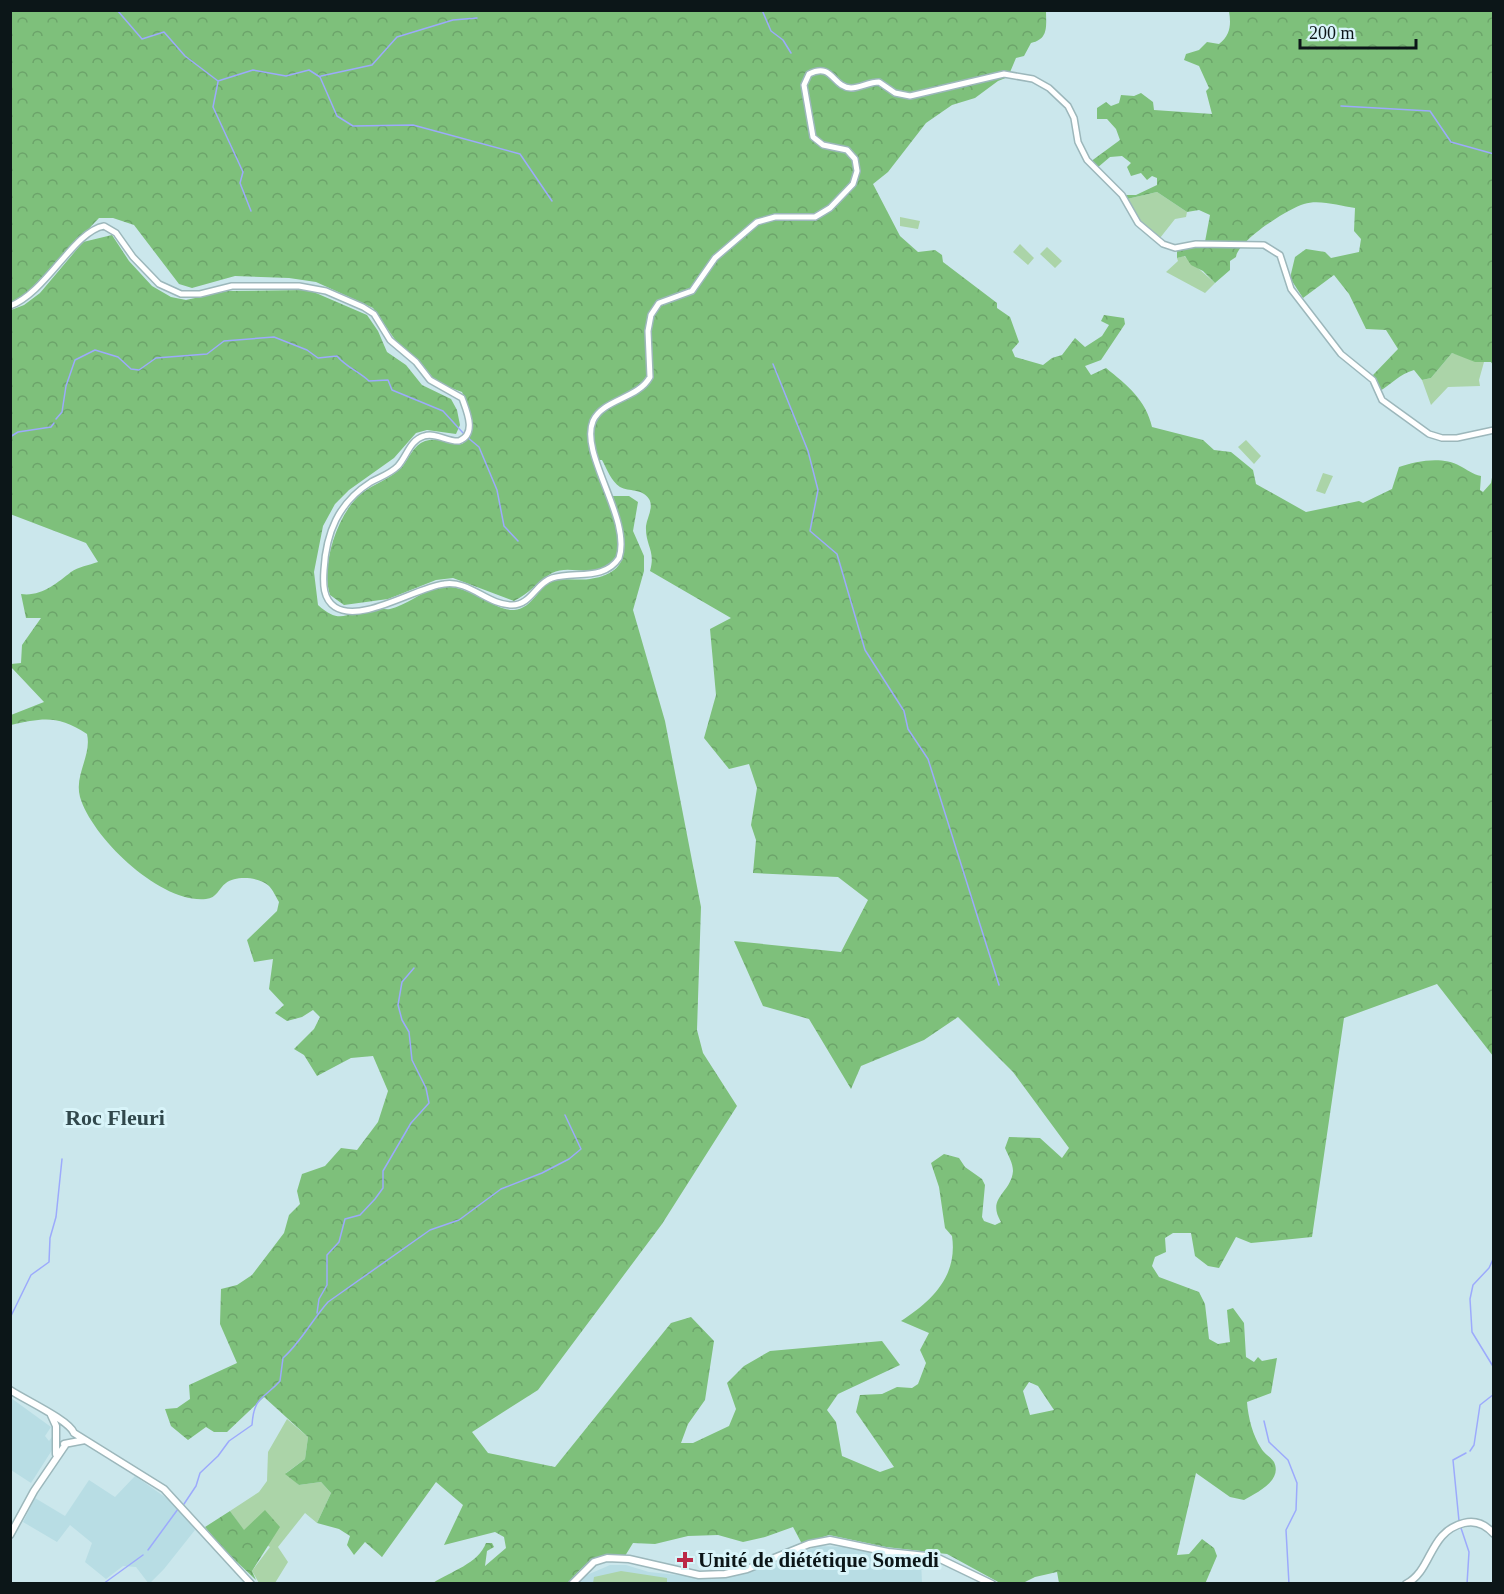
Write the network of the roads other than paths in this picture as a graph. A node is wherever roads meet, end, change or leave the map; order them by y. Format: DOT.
graph roads {
  1 [pos="10,306"];
  2 [pos="1494,430"];
  3 [pos="10,1390"];
  4 [pos="46,1411"];
  5 [pos="65,1425"];
  6 [pos="57,1429"];
  7 [pos="75,1433"];
  8 [pos="57,1440"];
  9 [pos="89,1440"];
  10 [pos="69,1442"];
  11 [pos="55,1458"];
  12 [pos="1494,1534"];
  13 [pos="10,1535"];
  14 [pos="251,1584"];
  15 [pos="572,1584"];
  16 [pos="992,1584"];
  17 [pos="1406,1584"];
  1 -- 2 [label="street"];
  3 -- 4 [label="main road"];
  4 -- 5 [label="main road"];
  4 -- 6 [label="main road"];
  5 -- 6 [label="main road"];
  5 -- 7 [label="main road"];
  6 -- 8 [label="main road"];
  7 -- 9 [label="main road"];
  7 -- 10 [label="main road"];
  8 -- 10 [label="main road"];
  8 -- 11 [label="main road"];
  9 -- 10 [label="main road"];
  9 -- 14 [label="main road"];
  10 -- 11 [label="main road"];
  11 -- 13 [label="main road"];
  12 -- 17 [label="main road"];
  15 -- 16 [label="main road"];
}
